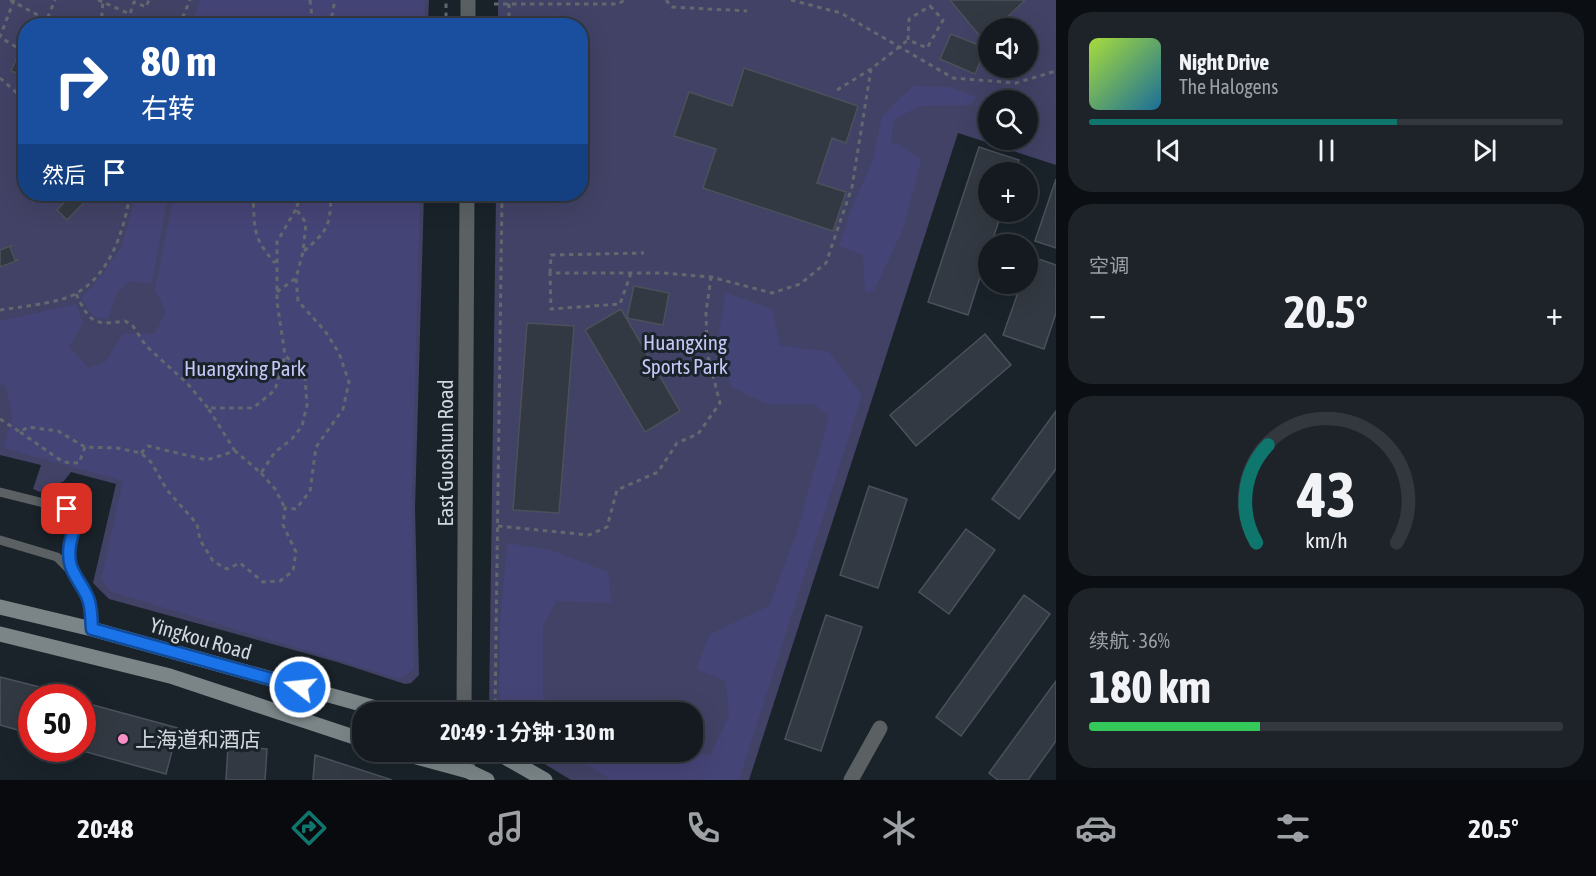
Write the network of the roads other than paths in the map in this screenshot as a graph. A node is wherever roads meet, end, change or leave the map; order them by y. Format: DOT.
graph roads {
  1 [pos="468,0"];
  2 [pos="468,18"];
  3 [pos="467,201"];
  4 [pos="0,492"];
  5 [pos="0,540"];
  6 [pos="72,572"];
  7 [pos="0,607"];
  8 [pos="92,629"];
  9 [pos="0,634"];
  10 [pos="354,702"];
  11 [pos="464,702"];
  12 [pos="880,728"];
  13 [pos="352,736"];
  14 [pos="427,762"];
  15 [pos="514,762"];
  16 [pos="468,776"];
  17 [pos="487,780"];
  18 [pos="545,780"];
  19 [pos="851,780"];
  1 -- 2 [label="street"];
  3 -- 11 [label="street, East Guoshun Road"];
  4 -- 6 [label="lane"];
  5 -- 6 [label="lane"];
  6 -- 8 [label="lane"];
  7 -- 8 [label="main road, Yingkou Road"];
  8 -- 10 [label="main road, Yingkou Road"];
  9 -- 13 [label="main road"];
  12 -- 19 [label="street"];
  14 -- 16 [label="main road"];
  15 -- 18 [label="main road"];
  16 -- 17 [label="main road"];
}
